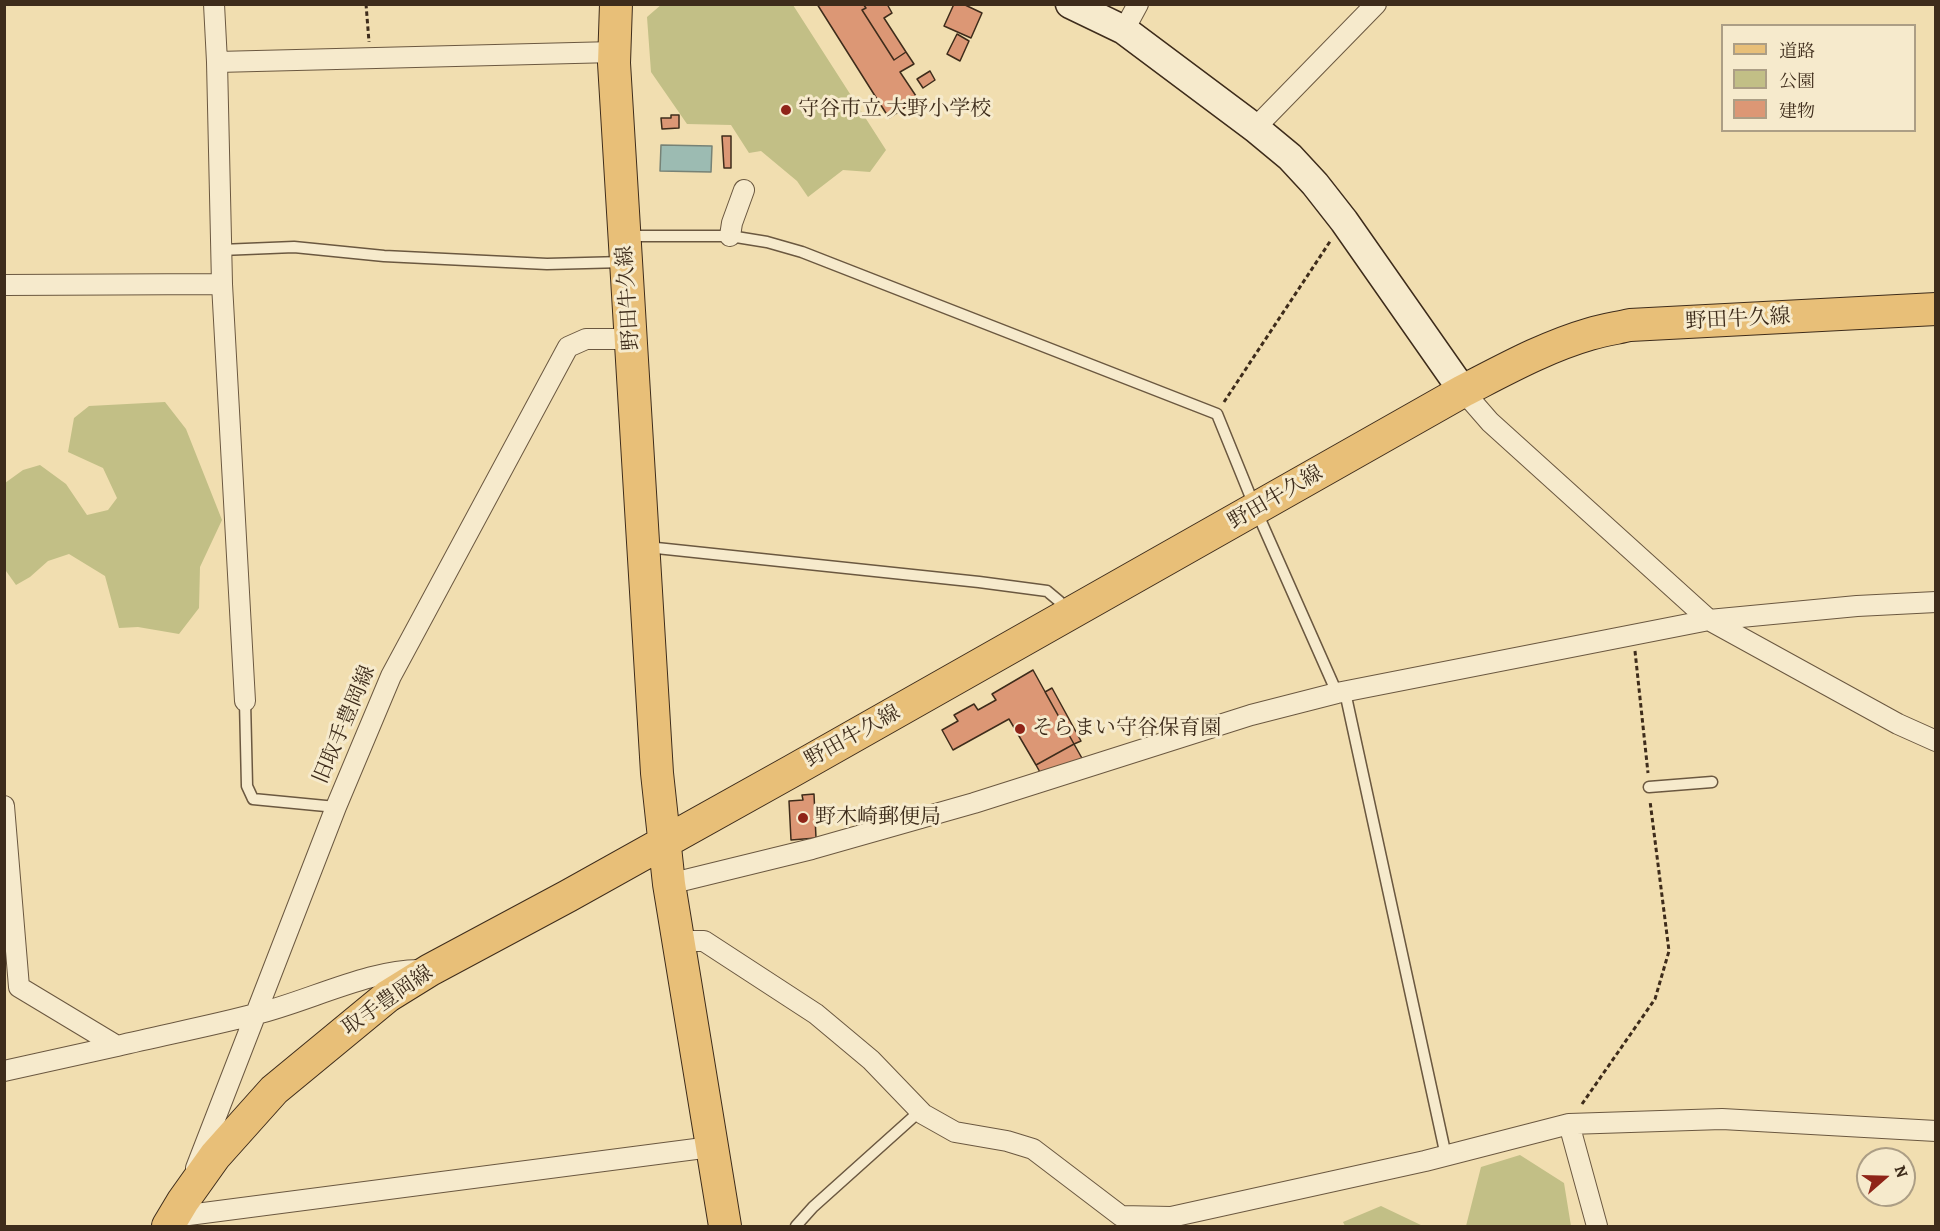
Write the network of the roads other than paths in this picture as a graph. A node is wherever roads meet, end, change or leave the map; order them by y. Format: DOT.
graph roads {
  1 [pos="214,4"];
  2 [pos="616,4"];
  3 [pos="1138,4"];
  4 [pos="1376,4"];
  5 [pos="1081,8"];
  6 [pos="1124,30"];
  7 [pos="614,52"];
  8 [pos="217,63"];
  9 [pos="1255,128"];
  10 [pos="744,190"];
  11 [pos="730,236"];
  12 [pos="221,249"];
  13 [pos="626,249"];
  14 [pos="222,284"];
  15 [pos="4,285"];
  16 [pos="1935,309"];
  17 [pos="632,339"];
  18 [pos="1463,391"];
  19 [pos="1256,510"];
  20 [pos="643,547"];
  21 [pos="1935,603"];
  22 [pos="1069,615"];
  23 [pos="1709,620"];
  24 [pos="1341,692"];
  25 [pos="245,701"];
  26 [pos="1935,741"];
  27 [pos="1712,782"];
  28 [pos="1649,787"];
  29 [pos="4,806"];
  30 [pos="336,807"];
  31 [pos="664,842"];
  32 [pos="669,884"];
  33 [pos="678,941"];
  34 [pos="430,970"];
  35 [pos="257,1014"];
  36 [pos="117,1046"];
  37 [pos="4,1071"];
  38 [pos="920,1111"];
  39 [pos="1569,1124"];
  40 [pos="1935,1131"];
  41 [pos="711,1147"];
  42 [pos="1446,1156"];
  43 [pos="175,1215"];
  44 [pos="725,1227"];
  45 [pos="796,1227"];
  46 [pos="1597,1227"];
  1 -- 8 [label="street"];
  2 -- 7 [label="main road, 野田牛久線"];
  3 -- 6 [label="street"];
  4 -- 9 [label="street"];
  5 -- 6 [label="street"];
  6 -- 9 [label="street"];
  7 -- 8 [label="street"];
  7 -- 13 [label="main road, 野田牛久線"];
  8 -- 12 [label="street"];
  9 -- 18 [label="street"];
  10 -- 11 [label="street"];
  11 -- 13 [label="lane"];
  11 -- 19 [label="lane"];
  12 -- 13 [label="lane"];
  12 -- 14 [label="street"];
  13 -- 17 [label="main road, 野田牛久線"];
  14 -- 15 [label="street"];
  14 -- 25 [label="street"];
  16 -- 18 [label="main road, 野田牛久線"];
  17 -- 20 [label="main road, 野田牛久線"];
  17 -- 30 [label="street, 旧取手豊岡線"];
  18 -- 19 [label="main road, 野田牛久線"];
  18 -- 23 [label="street"];
  19 -- 22 [label="main road, 野田牛久線"];
  19 -- 24 [label="lane"];
  20 -- 22 [label="lane"];
  20 -- 31 [label="main road, 野田牛久線"];
  21 -- 23 [label="street"];
  22 -- 31 [label="main road, 野田牛久線"];
  23 -- 24 [label="street"];
  23 -- 26 [label="street"];
  24 -- 32 [label="street"];
  24 -- 42 [label="lane"];
  25 -- 30 [label="lane"];
  27 -- 28 [label="lane"];
  29 -- 36 [label="street"];
  30 -- 35 [label="street, 旧取手豊岡線"];
  31 -- 32 [label="main road, 野田牛久線"];
  31 -- 34 [label="main road, 取手豊岡線"];
  32 -- 33 [label="main road, 野田牛久線"];
  33 -- 38 [label="street"];
  33 -- 41 [label="main road, 野田牛久線"];
  34 -- 35 [label="street"];
  34 -- 43 [label="main road, 取手豊岡線"];
  35 -- 36 [label="street"];
  35 -- 43 [label="street, 旧取手豊岡線"];
  36 -- 37 [label="street"];
  38 -- 42 [label="street"];
  38 -- 45 [label="lane"];
  39 -- 40 [label="street"];
  39 -- 42 [label="street"];
  39 -- 46 [label="street"];
  41 -- 43 [label="street"];
  41 -- 44 [label="main road, 野田牛久線"];
}
